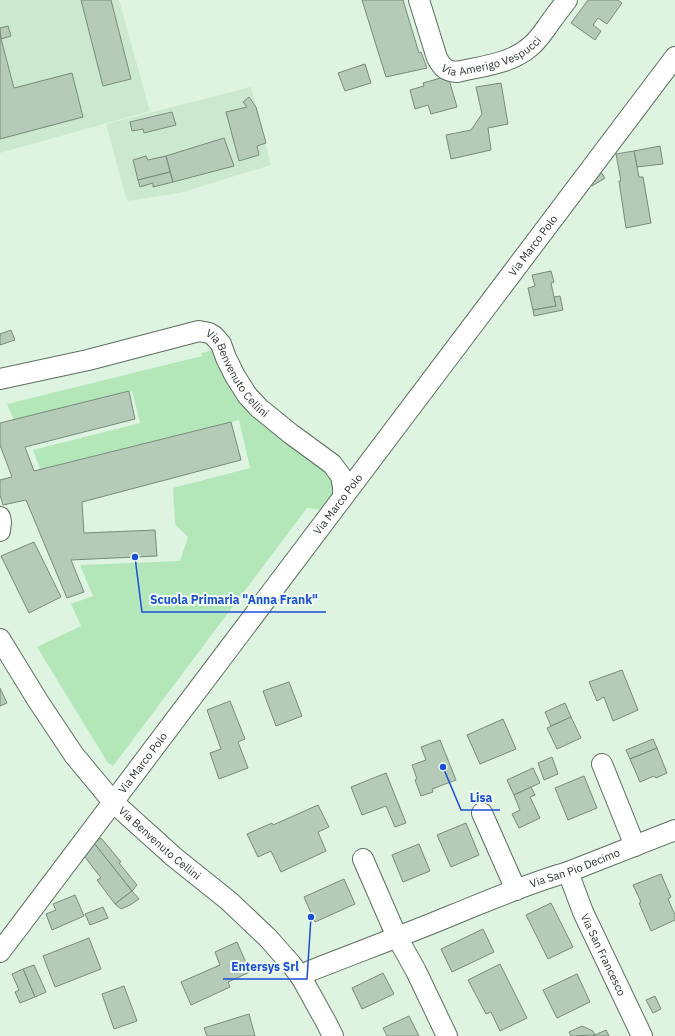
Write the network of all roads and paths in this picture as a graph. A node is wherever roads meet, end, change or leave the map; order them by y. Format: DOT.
graph roads {
  1 [pos="419,0"];
  2 [pos="567,0"];
  3 [pos="675,57"];
  4 [pos="0,379"];
  5 [pos="343,497"];
  6 [pos="0,517"];
  7 [pos="0,531"];
  8 [pos="0,639"];
  9 [pos="602,764"];
  10 [pos="113,802"];
  11 [pos="482,813"];
  12 [pos="675,830"];
  13 [pos="635,846"];
  14 [pos="364,859"];
  15 [pos="568,872"];
  16 [pos="516,890"];
  17 [pos="397,937"];
  18 [pos="0,952"];
  19 [pos="301,977"];
  20 [pos="332,1036"];
  21 [pos="447,1036"];
  22 [pos="642,1036"];
  1 -- 2 [label="street, Via Amerigo Vespucci"];
  3 -- 5 [label="street, Via Marco Polo"];
  4 -- 5 [label="street, Via Benvenuto Cellini"];
  5 -- 10 [label="street, Via Marco Polo"];
  6 -- 7 [label="street"];
  8 -- 10 [label="street, Via Benvenuto Cellini"];
  9 -- 13 [label="street, Via San Pio Decimo"];
  10 -- 18 [label="street, Via Marco Polo"];
  10 -- 19 [label="street, Via Benvenuto Cellini"];
  11 -- 16 [label="street, Via San Pio Decimo"];
  12 -- 13 [label="street, Via San Pio Decimo"];
  13 -- 15 [label="street, Via San Pio Decimo"];
  14 -- 17 [label="street"];
  15 -- 16 [label="street, Via San Pio Decimo"];
  15 -- 22 [label="street, Via San Francesco"];
  16 -- 17 [label="street, Via San Pio Decimo"];
  17 -- 19 [label="street, Via San Pio Decimo"];
  17 -- 21 [label="street"];
  19 -- 20 [label="street, Via Benvenuto Cellini"];
}
